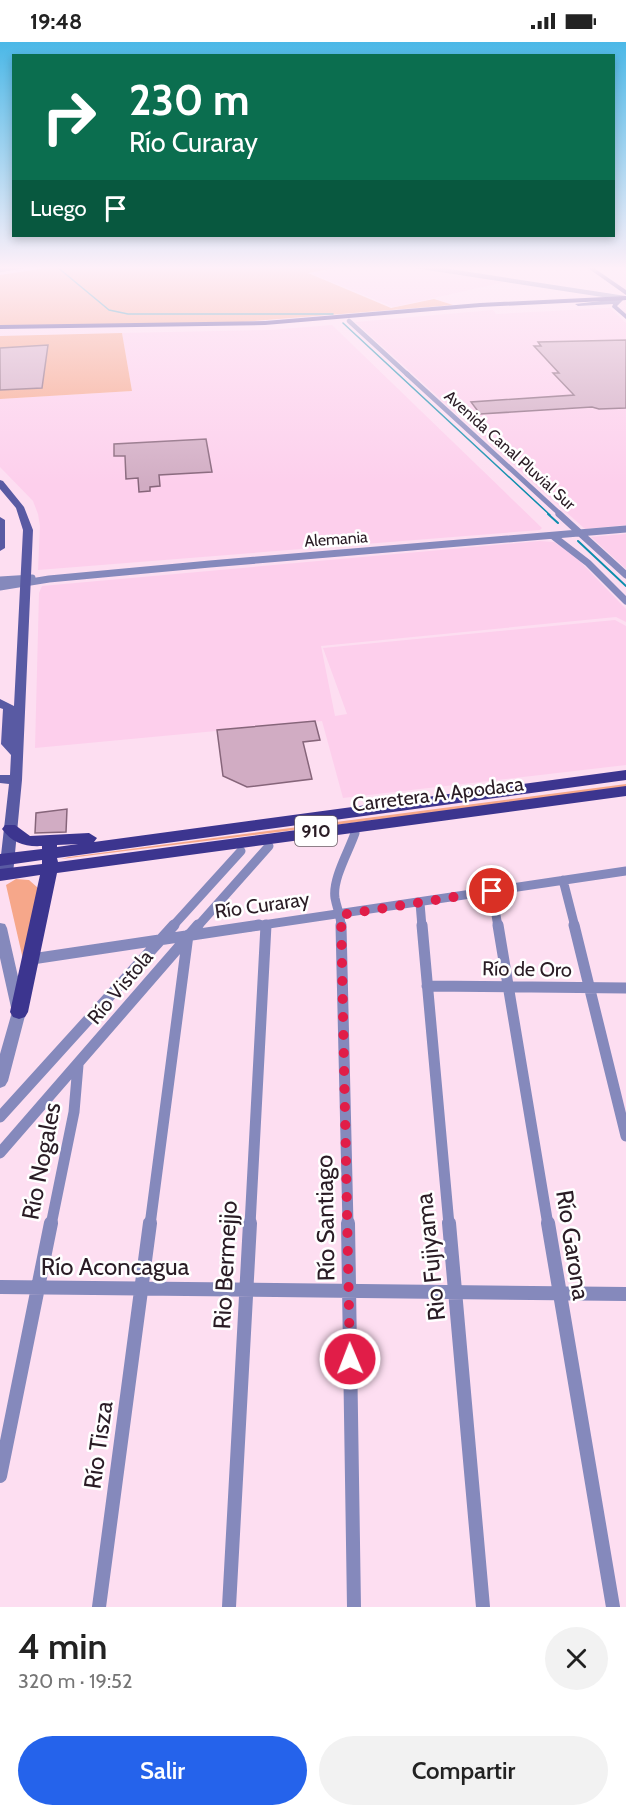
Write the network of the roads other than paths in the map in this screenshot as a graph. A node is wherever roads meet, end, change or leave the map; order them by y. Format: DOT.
graph roads {
  1 [pos="363,339"];
  2 [pos="0,483"];
  3 [pos="0,520"];
  4 [pos="626,529"];
  5 [pos="581,533"];
  6 [pos="553,536"];
  7 [pos="0,548"];
  8 [pos="626,575"];
  9 [pos="0,580"];
  10 [pos="26,581"];
  11 [pos="0,587"];
  12 [pos="626,601"];
  13 [pos="0,704"];
  14 [pos="17,754"];
  15 [pos="626,775"];
  16 [pos="0,779"];
  17 [pos="16,780"];
  18 [pos="626,791"];
  19 [pos="626,798"];
  20 [pos="10,829"];
  21 [pos="355,833"];
  22 [pos="269,846"];
  23 [pos="241,851"];
  24 [pos="50,853"];
  25 [pos="3,870"];
  26 [pos="626,872"];
  27 [pos="563,880"];
  28 [pos="492,891"];
  29 [pos="420,903"];
  30 [pos="341,915"];
  31 [pos="266,924"];
  32 [pos="0,928"];
  33 [pos="188,935"];
  34 [pos="161,939"];
  35 [pos="32,959"];
  36 [pos="428,986"];
  37 [pos="507,986"];
  38 [pos="591,988"];
  39 [pos="626,988"];
  40 [pos="19,1012"];
  41 [pos="78,1065"];
  42 [pos="0,1081"];
  43 [pos="0,1117"];
  44 [pos="626,1136"];
  45 [pos="0,1153"];
  46 [pos="0,1287"];
  47 [pos="40,1288"];
  48 [pos="141,1288"];
  49 [pos="245,1289"];
  50 [pos="349,1291"];
  51 [pos="456,1292"];
  52 [pos="558,1294"];
  53 [pos="626,1294"];
  54 [pos="0,1476"];
  55 [pos="99,1607"];
  56 [pos="229,1607"];
  57 [pos="354,1607"];
  58 [pos="483,1607"];
  59 [pos="613,1607"];
  1 -- 5 [label="street, Avenida Canal Pluvial Sur"];
  2 -- 10 [label="main road"];
  3 -- 7 [label="main road"];
  4 -- 5 [label="street, Alemania"];
  5 -- 6 [label="street, Alemania"];
  5 -- 8 [label="street, Avenida Canal Pluvial Sur"];
  6 -- 10 [label="street, Alemania"];
  6 -- 12 [label="street"];
  9 -- 10 [label="street, Alemania"];
  10 -- 11 [label="street, Alemania"];
  10 -- 14 [label="main road"];
  13 -- 14 [label="main road"];
  14 -- 17 [label="main road"];
  15 -- 24 [label="main road, Carretera A Apodaca / 910"];
  16 -- 17 [label="main road"];
  17 -- 20 [label="main road"];
  18 -- 24 [label="main road, Carretera A Apodaca / 910"];
  19 -- 21 [label="main road"];
  20 -- 24 [label="main road"];
  20 -- 25 [label="main road"];
  21 -- 22 [label="main road"];
  21 -- 30 [label="street, Río Santiago"];
  22 -- 23 [label="main road"];
  22 -- 33 [label="street, Río Vistola"];
  23 -- 24 [label="main road"];
  23 -- 34 [label="street, Río Vistola"];
  24 -- 25 [label="main road, Carretera A Apodaca / 910"];
  24 -- 35 [label="main road"];
  26 -- 27 [label="street, Río Curaray"];
  27 -- 28 [label="street, Río Curaray"];
  27 -- 38 [label="street"];
  28 -- 29 [label="street, Río Curaray"];
  28 -- 37 [label="street, Río Garona"];
  29 -- 30 [label="street, Río Curaray"];
  29 -- 36 [label="street, Rio Fujiyama"];
  30 -- 31 [label="street, Río Curaray"];
  30 -- 50 [label="street, Río Santiago"];
  31 -- 33 [label="street, Río Curaray"];
  31 -- 49 [label="street, Rio Bermejjo"];
  32 -- 40 [label="street"];
  33 -- 34 [label="street, Río Curaray"];
  33 -- 41 [label="street, Río Vistola"];
  33 -- 48 [label="street"];
  34 -- 35 [label="street, Río Curaray"];
  34 -- 43 [label="street, Río Vistola"];
  35 -- 40 [label="main road"];
  36 -- 37 [label="street, Río de Oro"];
  36 -- 51 [label="street, Rio Fujiyama"];
  37 -- 38 [label="street, Río de Oro"];
  37 -- 52 [label="street, Río Garona"];
  38 -- 39 [label="street, Río de Oro"];
  38 -- 44 [label="street"];
  40 -- 42 [label="street"];
  41 -- 45 [label="street, Río Vistola"];
  41 -- 47 [label="street, Río Nogales"];
  46 -- 47 [label="street, Río Aconcagua"];
  47 -- 48 [label="street, Río Aconcagua"];
  47 -- 54 [label="street, Río Nogales"];
  48 -- 49 [label="street, Río Aconcagua"];
  48 -- 55 [label="street, Río Tisza"];
  49 -- 50 [label="street, Río Aconcagua"];
  49 -- 56 [label="street, Rio Bermejjo"];
  50 -- 51 [label="street, Río Aconcagua"];
  50 -- 57 [label="street, Río Santiago"];
  51 -- 52 [label="street, Río Aconcagua"];
  51 -- 58 [label="street, Rio Fujiyama"];
  52 -- 53 [label="street, Río Aconcagua"];
  52 -- 59 [label="street, Río Garona"];
}
